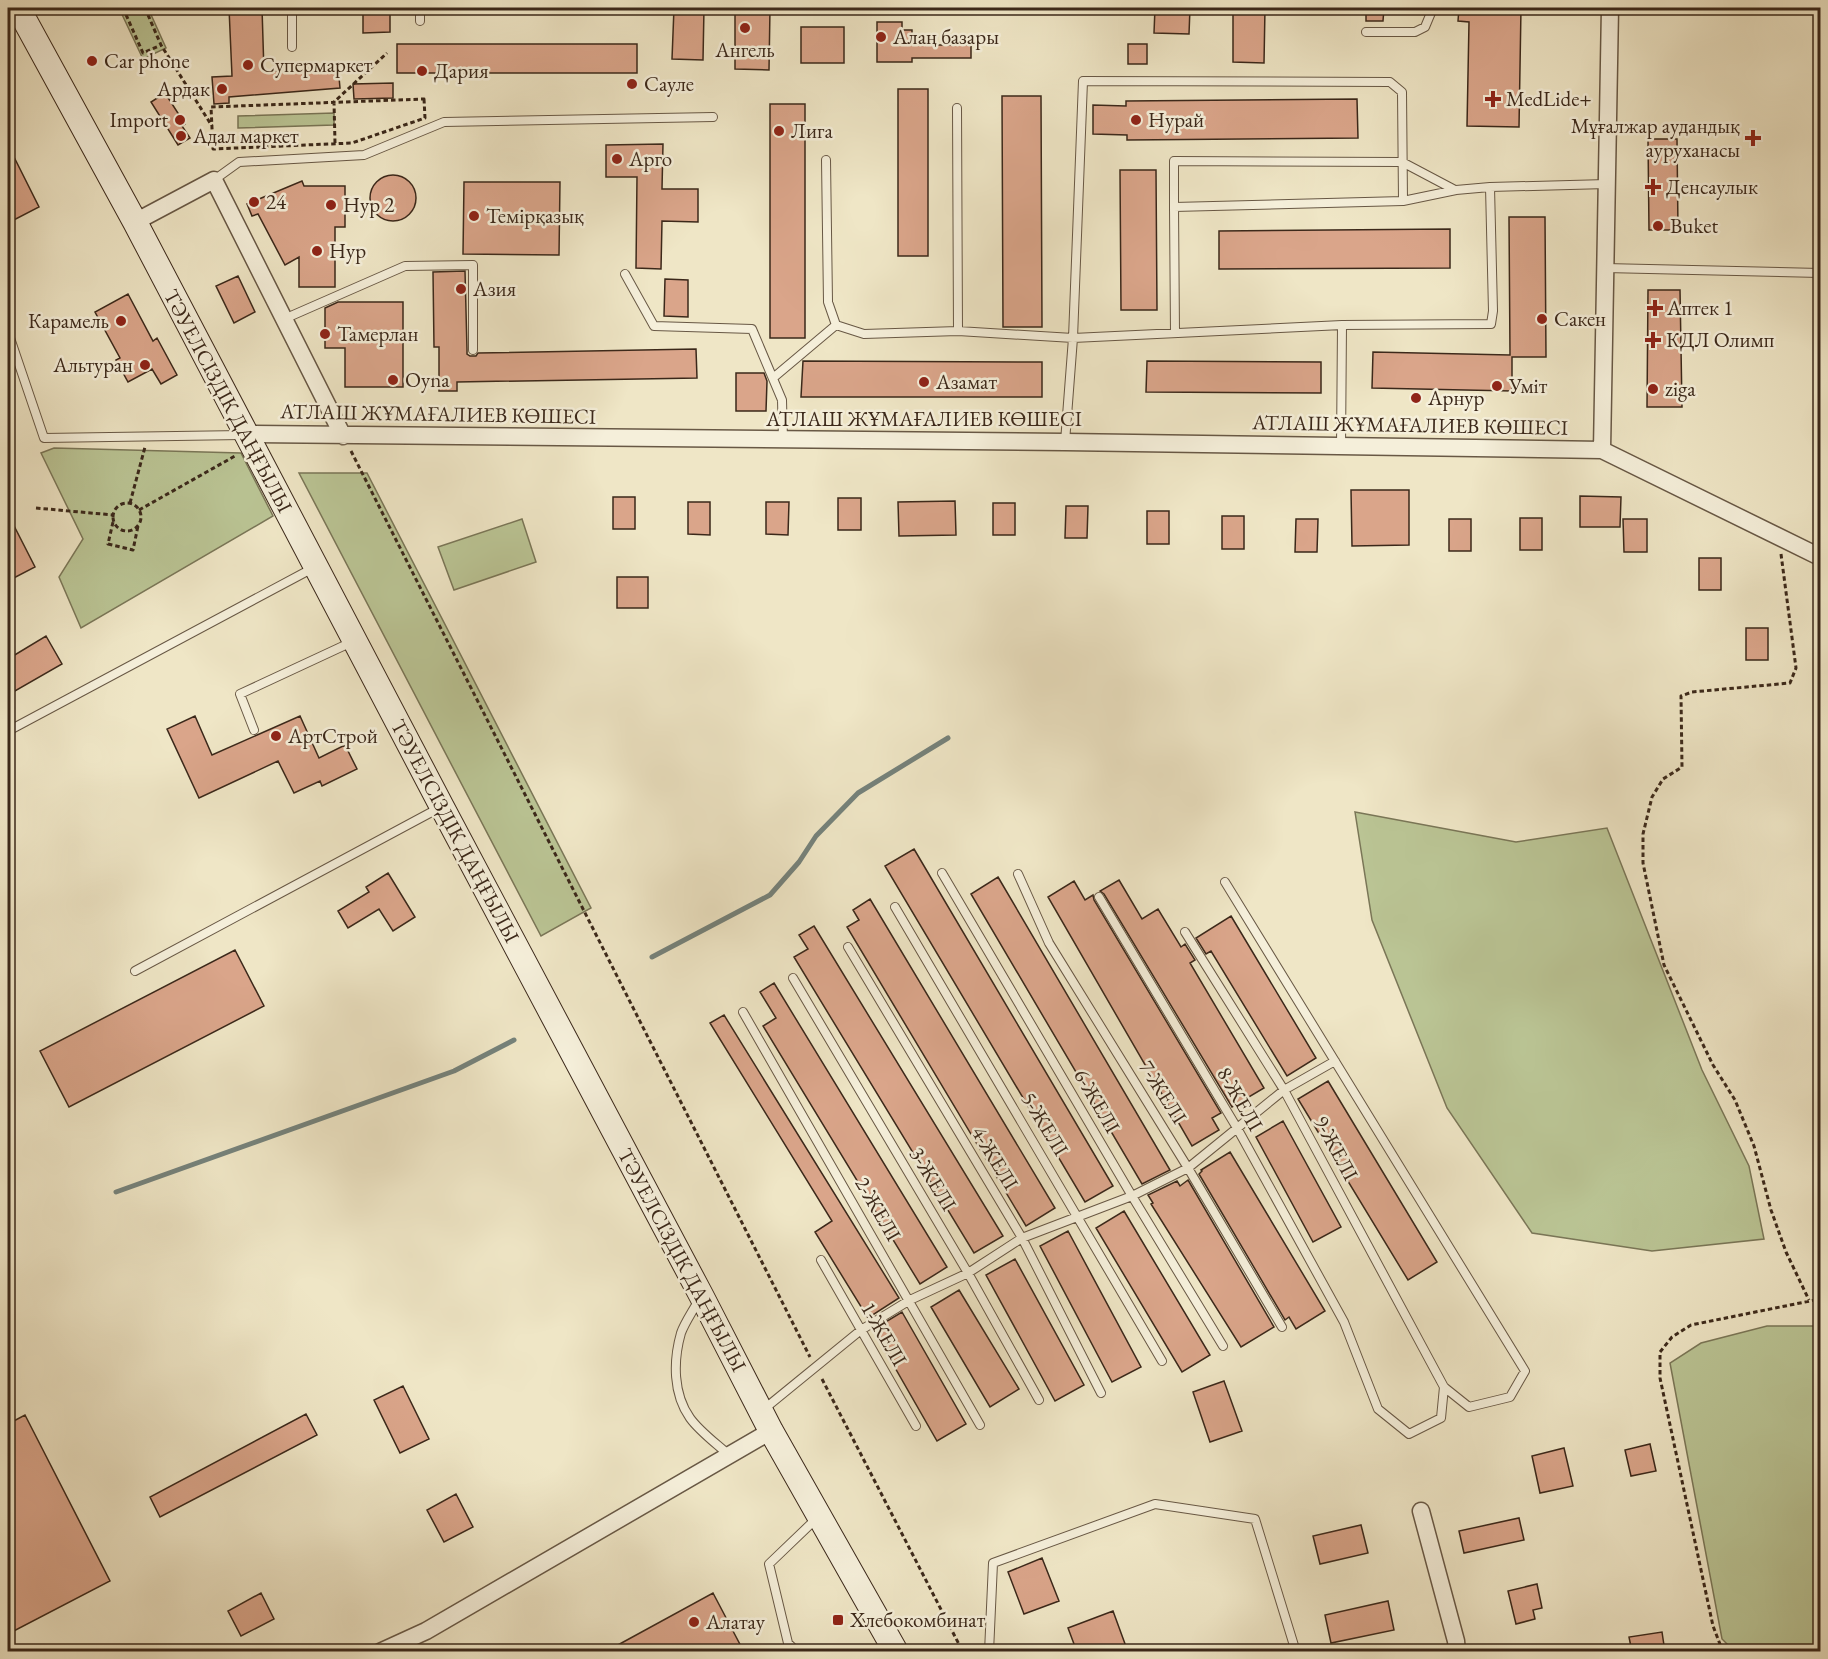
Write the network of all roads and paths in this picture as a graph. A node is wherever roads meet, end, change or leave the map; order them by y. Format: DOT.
graph roads {
  1 [pos="18,8"];
  2 [pos="123,8"];
  3 [pos="145,8"];
  4 [pos="292,8"];
  5 [pos="420,8"];
  6 [pos="1433,8"];
  7 [pos="1610,8"];
  8 [pos="420,21"];
  9 [pos="1366,32"];
  10 [pos="161,45"];
  11 [pos="292,47"];
  12 [pos="387,53"];
  13 [pos="334,102"];
  14 [pos="957,108"];
  15 [pos="714,117"];
  16 [pos="212,126"];
  17 [pos="335,143"];
  18 [pos="826,160"];
  19 [pos="1402,162"];
  20 [pos="214,180"];
  21 [pos="1607,184"];
  22 [pos="1490,187"];
  23 [pos="1456,190"];
  24 [pos="1403,201"];
  25 [pos="1174,207"];
  26 [pos="135,222"];
  27 [pos="1605,268"];
  28 [pos="1821,273"];
  29 [pos="625,274"];
  30 [pos="284,319"];
  31 [pos="836,325"];
  32 [pos="1342,325"];
  33 [pos="8,332"];
  34 [pos="958,332"];
  35 [pos="1175,333"];
  36 [pos="1074,338"];
  37 [pos="472,350"];
  38 [pos="773,378"];
  39 [pos="148,436"];
  40 [pos="343,436"];
  41 [pos="248,440"];
  42 [pos="783,441"];
  43 [pos="1065,442"];
  44 [pos="1341,447"];
  45 [pos="1602,450"];
  46 [pos="130,503"];
  47 [pos="36,508"];
  48 [pos="140,510"];
  49 [pos="114,517"];
  50 [pos="139,525"];
  51 [pos="1779,536"];
  52 [pos="1821,557"];
  53 [pos="315,567"];
  54 [pos="354,640"];
  55 [pos="254,730"];
  56 [pos="8,731"];
  57 [pos="442,807"];
  58 [pos="942,873"];
  59 [pos="1018,874"];
  60 [pos="1225,882"];
  61 [pos="1099,897"];
  62 [pos="895,907"];
  63 [pos="1185,932"];
  64 [pos="848,947"];
  65 [pos="135,971"];
  66 [pos="793,978"];
  67 [pos="743,1012"];
  68 [pos="1335,1061"];
  69 [pos="1284,1090"];
  70 [pos="1237,1128"];
  71 [pos="1188,1168"];
  72 [pos="1132,1196"];
  73 [pos="1078,1215"];
  74 [pos="1022,1238"];
  75 [pos="820,1260"];
  76 [pos="968,1273"];
  77 [pos="701,1295"];
  78 [pos="1821,1299"];
  79 [pos="910,1300"];
  80 [pos="1809,1300"];
  81 [pos="1282,1327"];
  82 [pos="861,1330"];
  83 [pos="1223,1346"];
  84 [pos="1162,1361"];
  85 [pos="815,1367"];
  86 [pos="1444,1387"];
  87 [pos="1101,1393"];
  88 [pos="1039,1400"];
  89 [pos="766,1421"];
  90 [pos="980,1425"];
  91 [pos="916,1426"];
  92 [pos="730,1456"];
  93 [pos="1421,1511"];
  94 [pos="819,1516"];
  95 [pos="380,1652"];
  96 [pos="796,1652"];
  97 [pos="896,1652"];
  98 [pos="963,1652"];
  99 [pos="989,1652"];
  100 [pos="1296,1652"];
  101 [pos="1456,1652"];
  102 [pos="1723,1652"];
  1 -- 26 [label="street, ТӘУЕЛСІЗДІК ДАҢҒЫЛЫ"];
  2 -- 10 [label="path"];
  3 -- 10 [label="path"];
  4 -- 11 [label="lane"];
  5 -- 8 [label="lane"];
  6 -- 9 [label="lane"];
  7 -- 21 [label="street"];
  10 -- 16 [label="path"];
  12 -- 13 [label="path"];
  13 -- 16 [label="path"];
  13 -- 17 [label="path"];
  13 -- 17 [label="path"];
  14 -- 34 [label="lane"];
  15 -- 20 [label="lane"];
  16 -- 17 [label="path"];
  18 -- 31 [label="lane"];
  19 -- 23 [label="lane"];
  19 -- 24 [label="lane"];
  19 -- 25 [label="lane"];
  19 -- 36 [label="lane"];
  20 -- 26 [label="street"];
  20 -- 30 [label="street"];
  21 -- 22 [label="lane"];
  21 -- 27 [label="street"];
  22 -- 23 [label="lane"];
  22 -- 32 [label="lane"];
  23 -- 24 [label="lane"];
  24 -- 25 [label="lane"];
  25 -- 35 [label="lane"];
  26 -- 41 [label="street, ТӘУЕЛСІЗДІК ДАҢҒЫЛЫ"];
  27 -- 28 [label="lane"];
  27 -- 45 [label="street"];
  29 -- 38 [label="lane"];
  30 -- 37 [label="lane"];
  30 -- 40 [label="street"];
  31 -- 34 [label="lane"];
  31 -- 38 [label="lane"];
  32 -- 35 [label="lane"];
  32 -- 44 [label="lane"];
  33 -- 39 [label="lane"];
  34 -- 36 [label="lane"];
  35 -- 36 [label="lane"];
  36 -- 43 [label="lane"];
  38 -- 42 [label="lane"];
  39 -- 41 [label="lane"];
  39 -- 46 [label="path"];
  40 -- 41 [label="street, АТЛАШ ЖҰМАҒАЛИЕВ КӨШЕСІ"];
  40 -- 42 [label="street, АТЛАШ ЖҰМАҒАЛИЕВ КӨШЕСІ"];
  40 -- 85 [label="path"];
  41 -- 48 [label="path"];
  41 -- 53 [label="street, ТӘУЕЛСІЗДІК ДАҢҒЫЛЫ"];
  42 -- 43 [label="street, АТЛАШ ЖҰМАҒАЛИЕВ КӨШЕСІ"];
  43 -- 44 [label="street, АТЛАШ ЖҰМАҒАЛИЕВ КӨШЕСІ"];
  44 -- 45 [label="street, АТЛАШ ЖҰМАҒАЛИЕВ КӨШЕСІ"];
  45 -- 51 [label="street"];
  46 -- 48 [label="path"];
  46 -- 49 [label="path"];
  47 -- 49 [label="path"];
  48 -- 50 [label="path"];
  49 -- 50 [label="path"];
  49 -- 50 [label="path"];
  51 -- 52 [label="street"];
  51 -- 80 [label="path"];
  53 -- 54 [label="street, ТӘУЕЛСІЗДІК ДАҢҒЫЛЫ"];
  53 -- 56 [label="lane"];
  54 -- 55 [label="lane"];
  54 -- 57 [label="street, ТӘУЕЛСІЗДІК ДАҢҒЫЛЫ"];
  57 -- 65 [label="lane"];
  57 -- 77 [label="street, ТӘУЕЛСІЗДІК ДАҢҒЫЛЫ"];
  58 -- 72 [label="lane, 6-ЖЕЛІ"];
  59 -- 71 [label="lane, 7-ЖЕЛІ"];
  60 -- 68 [label="lane"];
  61 -- 70 [label="lane, 8-ЖЕЛІ"];
  62 -- 73 [label="lane, 5-ЖЕЛІ"];
  63 -- 69 [label="lane, 9-ЖЕЛІ"];
  64 -- 74 [label="lane, 4-ЖЕЛІ"];
  66 -- 76 [label="lane, 3-ЖЕЛІ"];
  67 -- 79 [label="lane, 2-ЖЕЛІ"];
  68 -- 69 [label="lane"];
  68 -- 86 [label="lane"];
  69 -- 70 [label="lane"];
  69 -- 86 [label="lane, 9-ЖЕЛІ"];
  70 -- 71 [label="lane"];
  70 -- 86 [label="lane, 8-ЖЕЛІ"];
  71 -- 72 [label="lane"];
  71 -- 81 [label="lane, 7-ЖЕЛІ"];
  72 -- 73 [label="lane"];
  72 -- 83 [label="lane, 6-ЖЕЛІ"];
  73 -- 74 [label="lane"];
  73 -- 84 [label="lane, 5-ЖЕЛІ"];
  74 -- 76 [label="lane"];
  74 -- 87 [label="lane, 4-ЖЕЛІ"];
  75 -- 82 [label="lane, 1-ЖЕЛІ"];
  76 -- 79 [label="lane"];
  76 -- 88 [label="lane, 3-ЖЕЛІ"];
  77 -- 89 [label="street, ТӘУЕЛСІЗДІК ДАҢҒЫЛЫ"];
  77 -- 92 [label="lane"];
  78 -- 80 [label="path"];
  79 -- 82 [label="lane"];
  79 -- 90 [label="lane, 2-ЖЕЛІ"];
  80 -- 102 [label="path"];
  82 -- 85 [label="lane"];
  82 -- 91 [label="lane, 1-ЖЕЛІ"];
  85 -- 89 [label="lane"];
  85 -- 98 [label="path"];
  89 -- 92 [label="street"];
  89 -- 94 [label="street, ТӘУЕЛСІЗДІК ДАҢҒЫЛЫ"];
  92 -- 95 [label="street"];
  93 -- 101 [label="street"];
  94 -- 96 [label="lane"];
  94 -- 97 [label="street, ТӘУЕЛСІЗДІК ДАҢҒЫЛЫ"];
  99 -- 100 [label="lane"];
}
